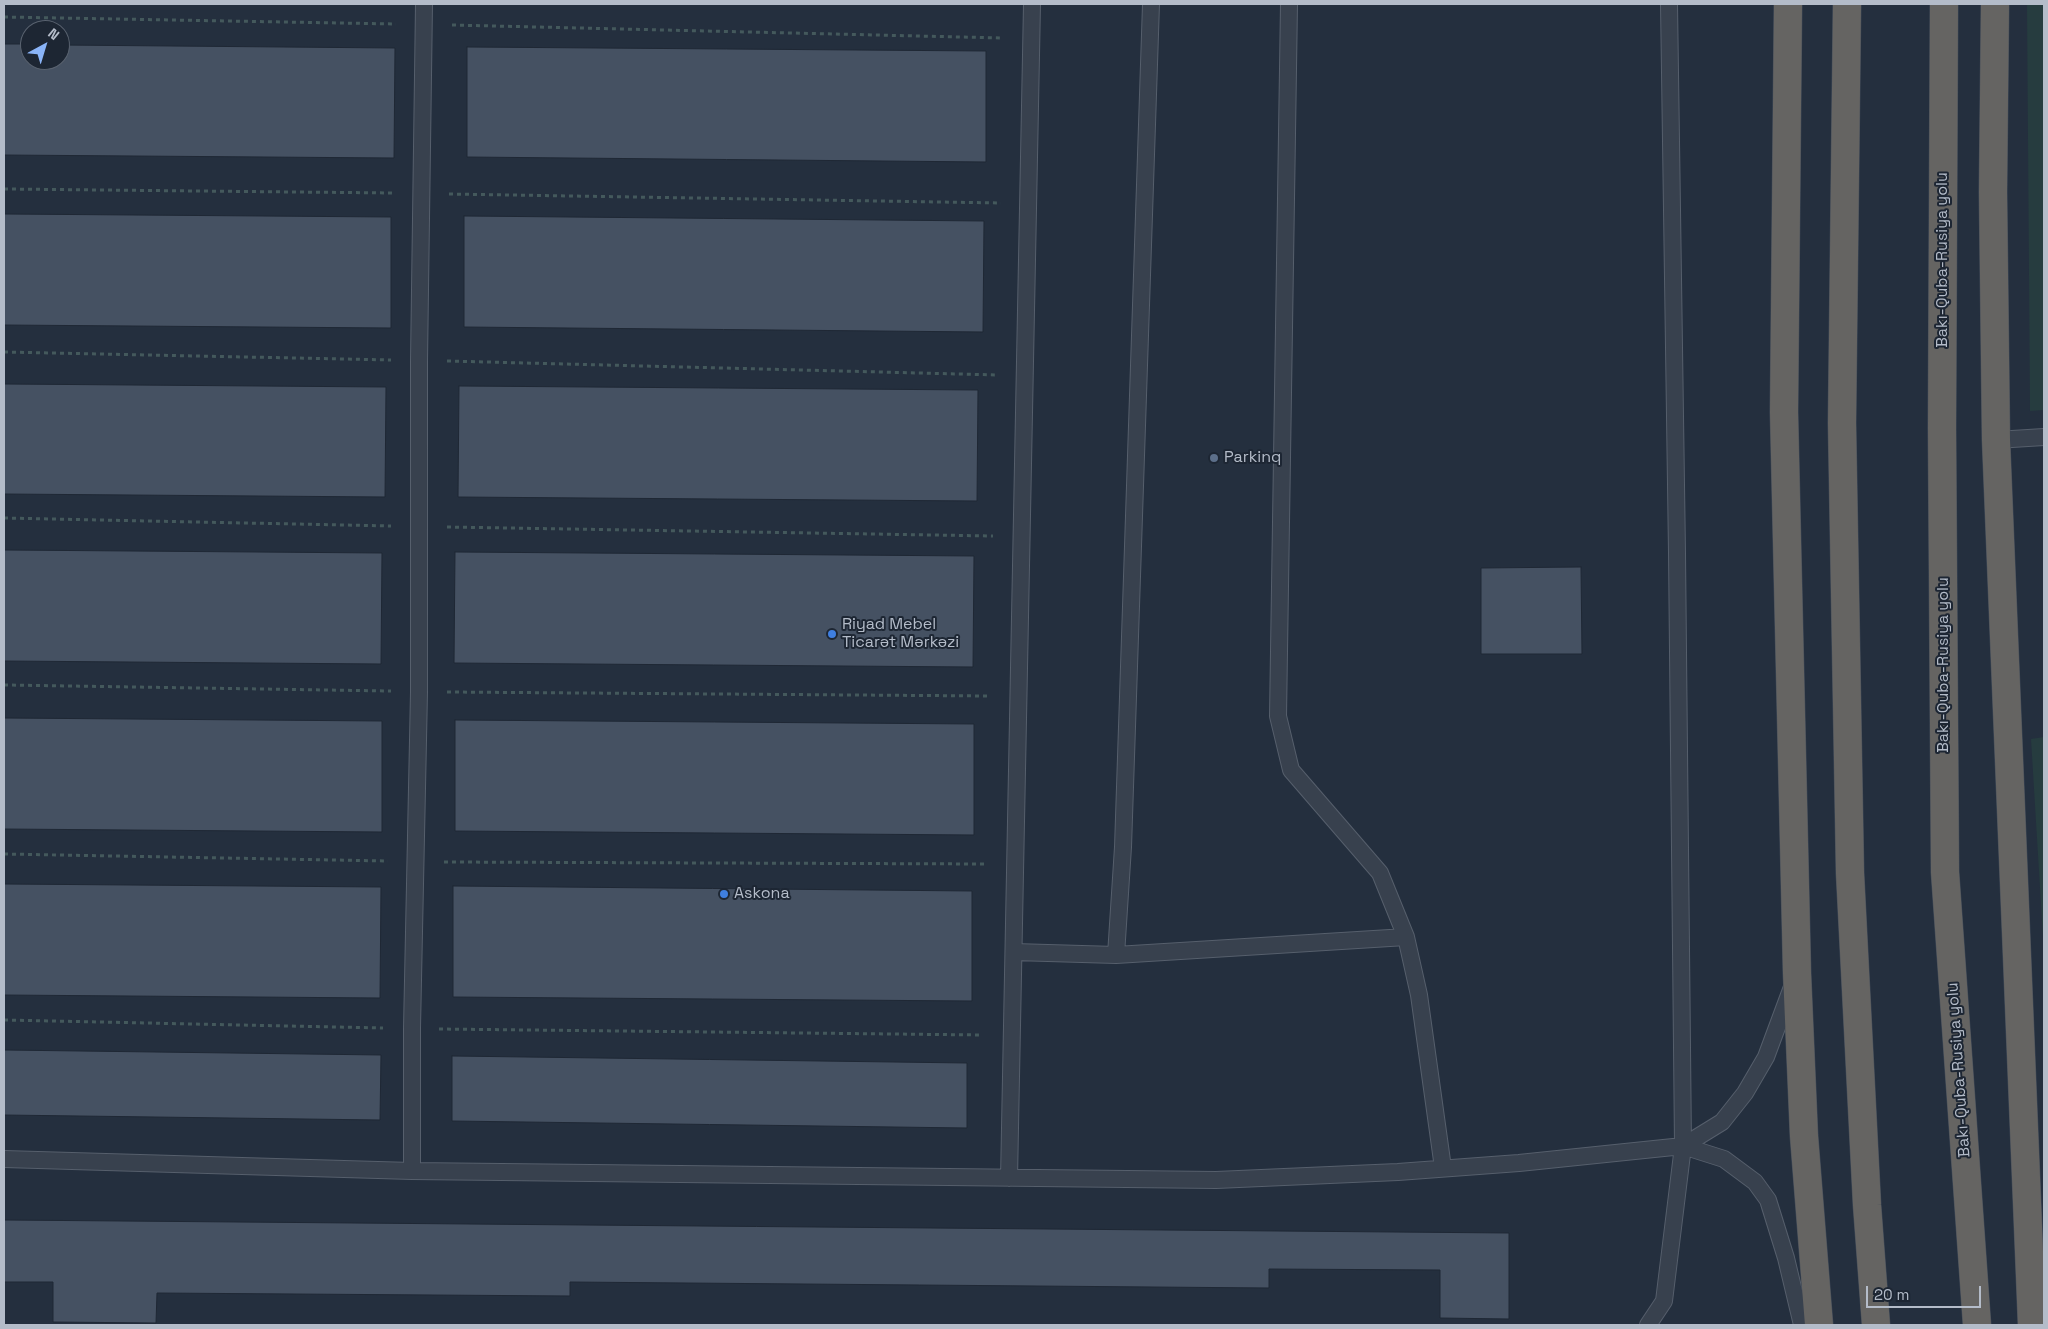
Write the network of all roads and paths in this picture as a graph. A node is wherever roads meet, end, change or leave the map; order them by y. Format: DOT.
graph roads {
  1 [pos="424,4"];
  2 [pos="1032,4"];
  3 [pos="1151,4"];
  4 [pos="1288,4"];
  5 [pos="1669,4"];
  6 [pos="1788,4"];
  7 [pos="1847,4"];
  8 [pos="1944,4"];
  9 [pos="1995,4"];
  10 [pos="4,17"];
  11 [pos="424,24"];
  12 [pos="1032,38"];
  13 [pos="4,189"];
  14 [pos="423,194"];
  15 [pos="1029,204"];
  16 [pos="4,352"];
  17 [pos="419,361"];
  18 [pos="1025,376"];
  19 [pos="2044,438"];
  20 [pos="1996,440"];
  21 [pos="4,518"];
  22 [pos="419,527"];
  23 [pos="1023,536"];
  24 [pos="4,685"];
  25 [pos="419,692"];
  26 [pos="1019,696"];
  27 [pos="4,854"];
  28 [pos="416,862"];
  29 [pos="1016,864"];
  30 [pos="1406,937"];
  31 [pos="1014,952"];
  32 [pos="1116,955"];
  33 [pos="1797,973"];
  34 [pos="4,1020"];
  35 [pos="412,1028"];
  36 [pos="1012,1035"];
  37 [pos="1683,1146"];
  38 [pos="4,1159"];
  39 [pos="1443,1168"];
  40 [pos="412,1171"];
  41 [pos="1009,1178"];
  42 [pos="1648,1325"];
  43 [pos="1802,1325"];
  44 [pos="1819,1325"];
  45 [pos="1876,1325"];
  46 [pos="1978,1325"];
  47 [pos="2032,1325"];
  1 -- 11 [label="lane"];
  2 -- 12 [label="lane"];
  3 -- 32 [label="lane"];
  4 -- 30 [label="lane"];
  5 -- 37 [label="lane"];
  6 -- 33 [label="highway"];
  7 -- 45 [label="highway"];
  8 -- 46 [label="highway, Bakı-Quba-Rusiya yolu"];
  9 -- 20 [label="highway"];
  10 -- 11 [label="path"];
  11 -- 12 [label="path"];
  11 -- 14 [label="lane"];
  12 -- 15 [label="lane"];
  13 -- 14 [label="path"];
  14 -- 15 [label="path"];
  14 -- 17 [label="lane"];
  15 -- 18 [label="lane"];
  16 -- 17 [label="path"];
  17 -- 18 [label="path"];
  17 -- 22 [label="lane"];
  18 -- 23 [label="lane"];
  19 -- 20 [label="lane"];
  20 -- 47 [label="highway"];
  21 -- 22 [label="path"];
  22 -- 23 [label="path"];
  22 -- 25 [label="lane"];
  23 -- 26 [label="lane"];
  24 -- 25 [label="path"];
  25 -- 26 [label="path"];
  25 -- 28 [label="lane"];
  26 -- 29 [label="lane"];
  27 -- 28 [label="path"];
  28 -- 29 [label="path"];
  28 -- 35 [label="lane"];
  29 -- 31 [label="lane"];
  30 -- 32 [label="lane"];
  30 -- 39 [label="lane"];
  31 -- 32 [label="lane"];
  31 -- 36 [label="lane"];
  33 -- 37 [label="lane"];
  33 -- 44 [label="highway"];
  34 -- 35 [label="path"];
  35 -- 36 [label="path"];
  35 -- 40 [label="lane"];
  36 -- 41 [label="lane"];
  37 -- 39 [label="lane"];
  37 -- 42 [label="lane"];
  37 -- 43 [label="lane"];
  38 -- 40 [label="lane"];
  39 -- 41 [label="lane"];
  40 -- 41 [label="lane"];
}
